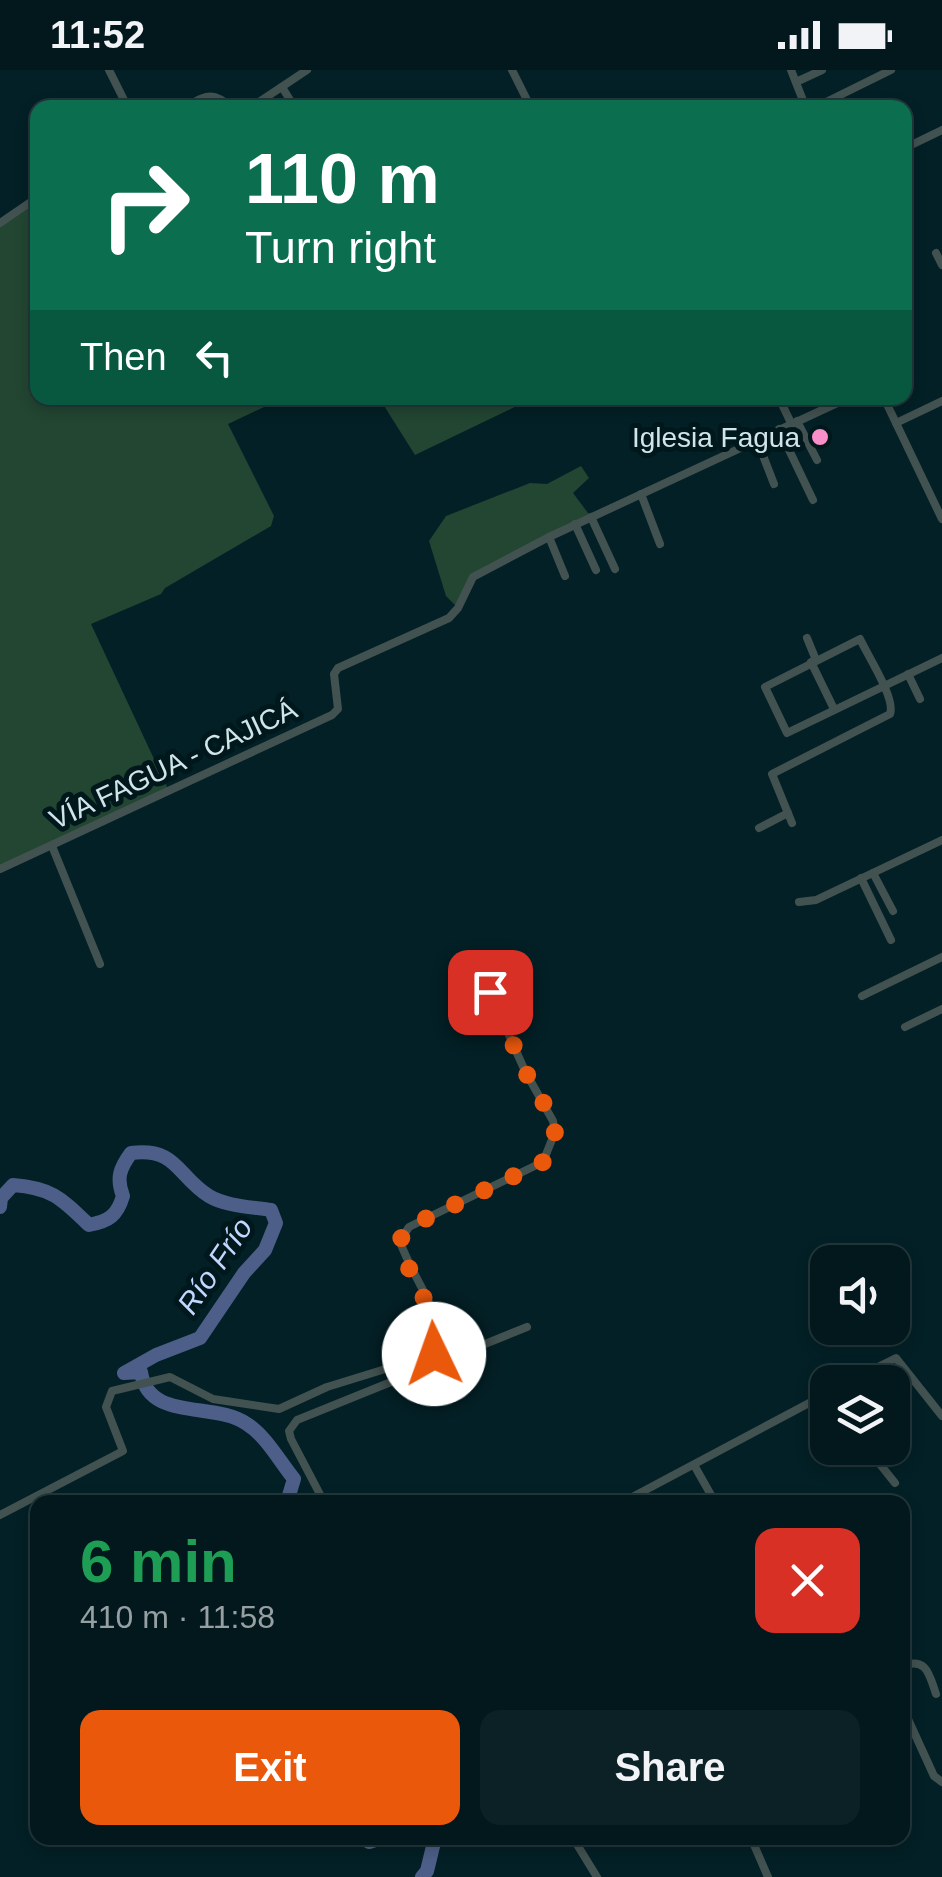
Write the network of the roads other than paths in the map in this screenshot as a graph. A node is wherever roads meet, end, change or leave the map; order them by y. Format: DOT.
graph roads {
  1 [pos="109,70"];
  2 [pos="307,70"];
  3 [pos="512,70"];
  4 [pos="790,70"];
  5 [pos="822,70"];
  6 [pos="892,70"];
  7 [pos="796,82"];
  8 [pos="282,87"];
  9 [pos="124,100"];
  10 [pos="262,100"];
  11 [pos="290,100"];
  12 [pos="526,100"];
  13 [pos="803,100"];
  14 [pos="830,100"];
  15 [pos="941,131"];
  16 [pos="912,145"];
  17 [pos="30,202"];
  18 [pos="0,223"];
  19 [pos="936,254"];
  20 [pos="942,265"];
  21 [pos="942,401"];
  22 [pos="783,405"];
  23 [pos="832,405"];
  24 [pos="887,405"];
  25 [pos="794,422"];
  26 [pos="896,423"];
  27 [pos="779,429"];
  28 [pos="756,440"];
  29 [pos="817,460"];
  30 [pos="774,484"];
  31 [pos="640,494"];
  32 [pos="813,500"];
  33 [pos="592,517"];
  34 [pos="942,519"];
  35 [pos="576,524"];
  36 [pos="549,537"];
  37 [pos="660,544"];
  38 [pos="615,569"];
  39 [pos="596,570"];
  40 [pos="565,576"];
  41 [pos="806,638"];
  42 [pos="942,658"];
  43 [pos="814,661"];
  44 [pos="908,674"];
  45 [pos="883,686"];
  46 [pos="920,699"];
  47 [pos="834,710"];
  48 [pos="760,828"];
  49 [pos="942,840"];
  50 [pos="52,846"];
  51 [pos="0,869"];
  52 [pos="873,873"];
  53 [pos="861,878"];
  54 [pos="799,902"];
  55 [pos="893,912"];
  56 [pos="892,940"];
  57 [pos="942,957"];
  58 [pos="100,964"];
  59 [pos="490,992"];
  60 [pos="862,996"];
  61 [pos="942,1010"];
  62 [pos="906,1027"];
  63 [pos="527,1328"];
  64 [pos="910,1376"];
  65 [pos="810,1404"];
  66 [pos="942,1416"];
  67 [pos="694,1465"];
  68 [pos="881,1465"];
  69 [pos="895,1483"];
  70 [pos="38,1495"];
  71 [pos="320,1495"];
  72 [pos="636,1495"];
  73 [pos="711,1495"];
  74 [pos="30,1499"];
  75 [pos="0,1515"];
  76 [pos="910,1664"];
  77 [pos="936,1694"];
  78 [pos="910,1724"];
  79 [pos="942,1782"];
  80 [pos="577,1845"];
  81 [pos="754,1845"];
  82 [pos="597,1877"];
  83 [pos="768,1877"];
  1 -- 9 [label="street"];
  2 -- 8 [label="street"];
  3 -- 12 [label="street"];
  4 -- 7 [label="street"];
  5 -- 7 [label="street"];
  6 -- 14 [label="street"];
  7 -- 13 [label="street"];
  8 -- 10 [label="street"];
  8 -- 11 [label="street"];
  15 -- 16 [label="street"];
  17 -- 18 [label="street"];
  19 -- 20 [label="street"];
  21 -- 26 [label="street"];
  22 -- 25 [label="street"];
  23 -- 25 [label="street, VÍA FAGUA - CAJICÁ"];
  24 -- 26 [label="street"];
  25 -- 27 [label="street, VÍA FAGUA - CAJICÁ"];
  25 -- 29 [label="street"];
  26 -- 34 [label="street"];
  27 -- 28 [label="street, VÍA FAGUA - CAJICÁ"];
  27 -- 32 [label="street"];
  28 -- 30 [label="street"];
  28 -- 31 [label="street, VÍA FAGUA - CAJICÁ"];
  31 -- 33 [label="street, VÍA FAGUA - CAJICÁ"];
  31 -- 37 [label="street"];
  33 -- 35 [label="street, VÍA FAGUA - CAJICÁ"];
  33 -- 38 [label="street"];
  35 -- 36 [label="street, VÍA FAGUA - CAJICÁ"];
  35 -- 39 [label="street"];
  36 -- 40 [label="street"];
  36 -- 50 [label="street, VÍA FAGUA - CAJICÁ"];
  41 -- 43 [label="street"];
  42 -- 44 [label="street"];
  43 -- 45 [label="street"];
  43 -- 47 [label="street"];
  43 -- 47 [label="street"];
  44 -- 45 [label="street"];
  44 -- 46 [label="street"];
  45 -- 47 [label="street"];
  45 -- 48 [label="street"];
  49 -- 52 [label="street"];
  50 -- 51 [label="street, VÍA FAGUA - CAJICÁ"];
  50 -- 58 [label="street"];
  52 -- 53 [label="street"];
  52 -- 55 [label="street"];
  53 -- 54 [label="street"];
  53 -- 56 [label="street"];
  57 -- 60 [label="street"];
  59 -- 70 [label="street"];
  61 -- 62 [label="street"];
  63 -- 71 [label="street"];
  64 -- 66 [label="street"];
  65 -- 67 [label="street"];
  67 -- 72 [label="street"];
  67 -- 73 [label="street"];
  68 -- 69 [label="street"];
  74 -- 75 [label="street"];
  76 -- 77 [label="street"];
  78 -- 79 [label="street"];
  80 -- 82 [label="street"];
  81 -- 83 [label="street"];
}
